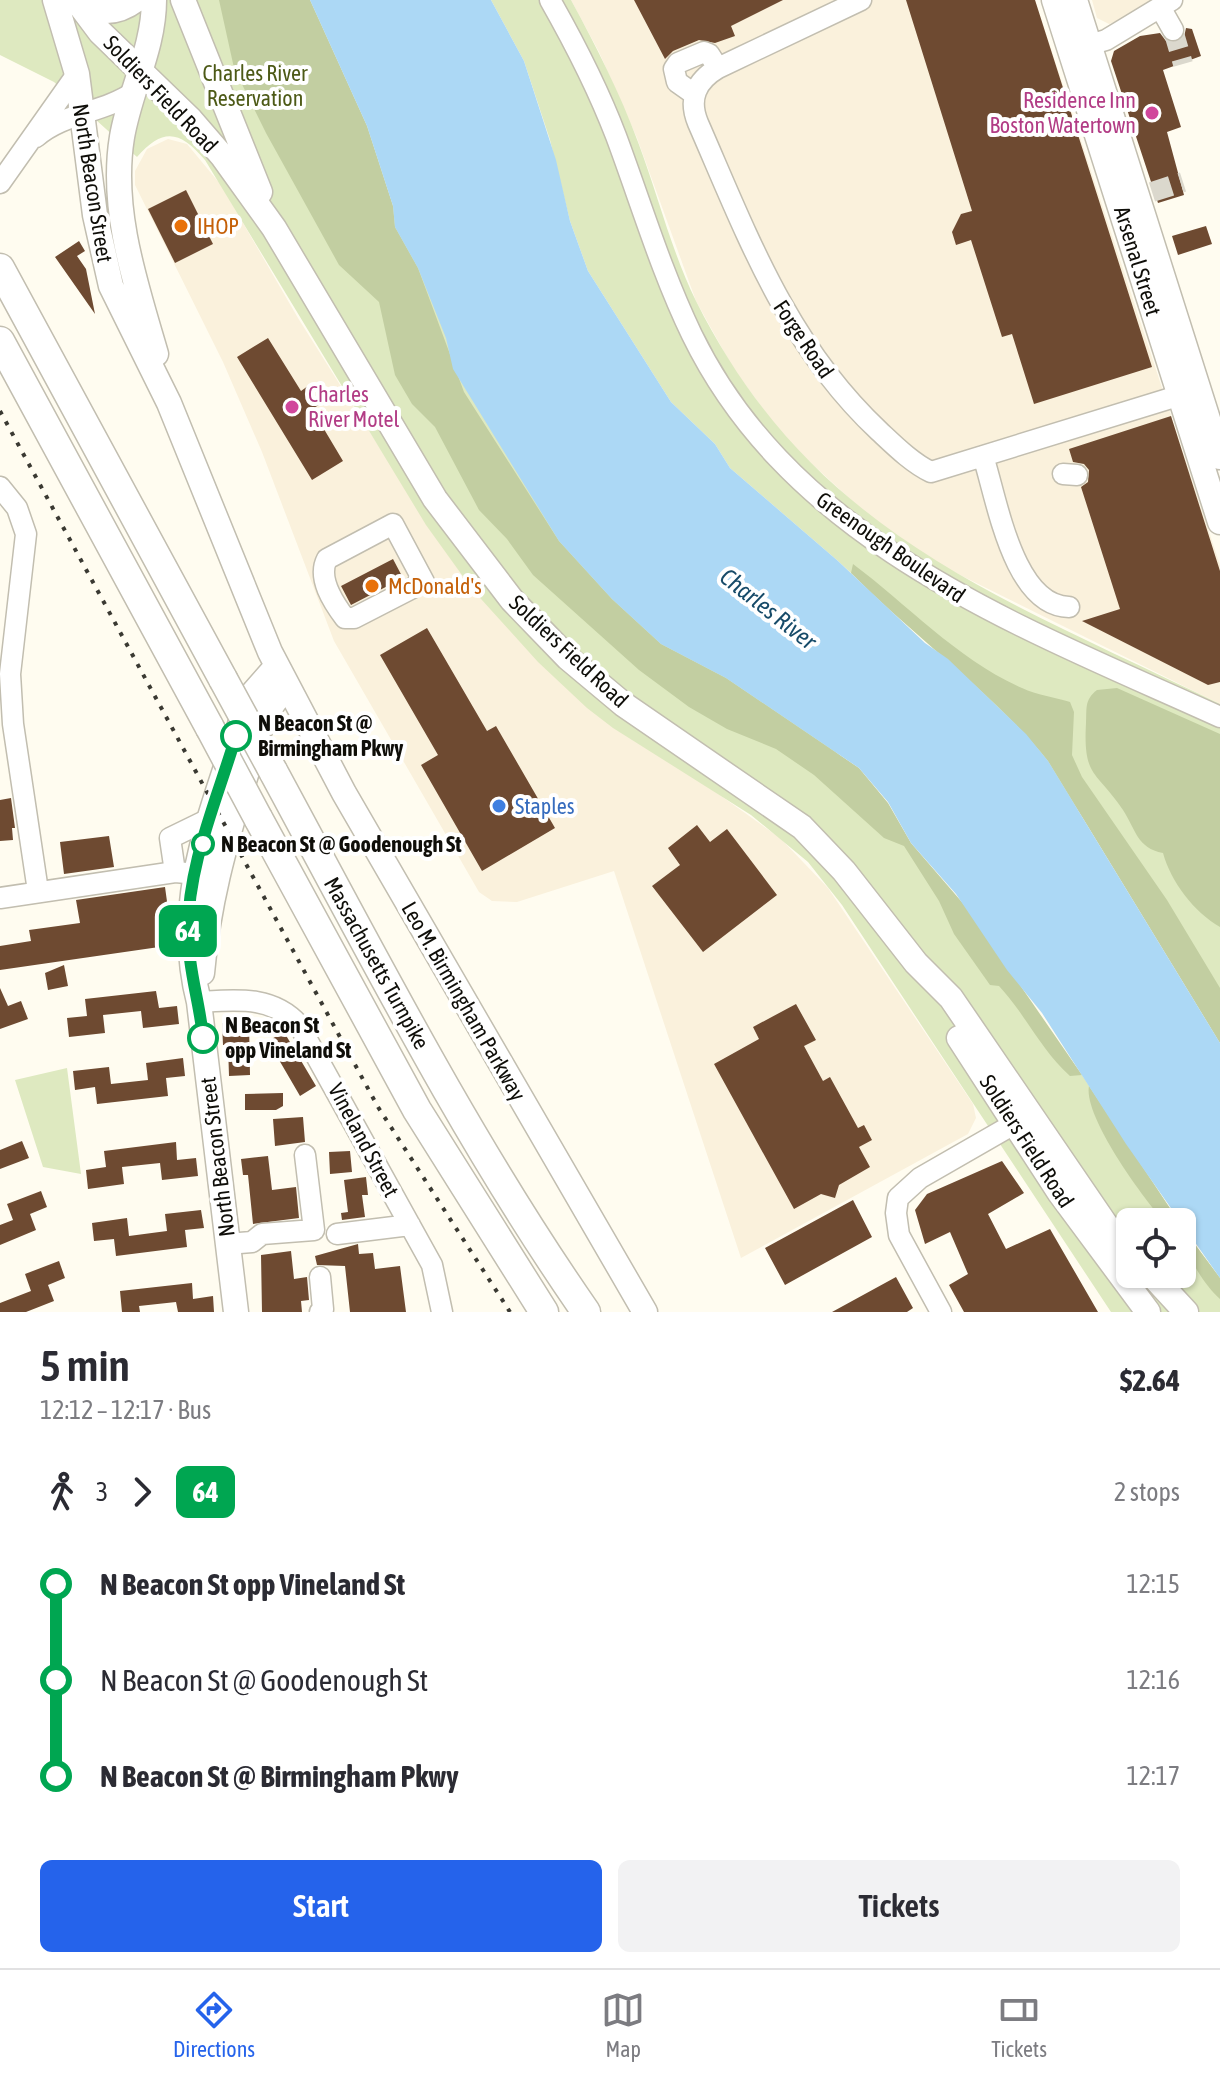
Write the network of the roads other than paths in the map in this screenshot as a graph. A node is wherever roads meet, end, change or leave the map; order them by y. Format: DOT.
graph roads {
  1 [pos="136,0"];
  2 [pos="154,0"];
  3 [pos="183,0"];
  4 [pos="550,0"];
  5 [pos="861,0"];
  6 [pos="1054,0"];
  7 [pos="1075,0"];
  8 [pos="69,1"];
  9 [pos="1166,4"];
  10 [pos="1173,30"];
  11 [pos="1080,48"];
  12 [pos="718,68"];
  13 [pos="77,74"];
  14 [pos="137,82"];
  15 [pos="694,94"];
  16 [pos="83,116"];
  17 [pos="33,140"];
  18 [pos="0,183"];
  19 [pos="274,228"];
  20 [pos="0,268"];
  21 [pos="0,341"];
  22 [pos="1197,402"];
  23 [pos="169,403"];
  24 [pos="983,456"];
  25 [pos="1220,457"];
  26 [pos="0,487"];
  27 [pos="1220,522"];
  28 [pos="327,559"];
  29 [pos="1069,607"];
  30 [pos="281,677"];
  31 [pos="1220,717"];
  32 [pos="195,874"];
  33 [pos="38,891"];
  34 [pos="0,898"];
  35 [pos="916,963"];
  36 [pos="199,1002"];
  37 [pos="1014,1124"];
  38 [pos="305,1155"];
  39 [pos="1059,1192"];
  40 [pos="1103,1224"];
  41 [pos="410,1225"];
  42 [pos="337,1234"];
  43 [pos="1116,1237"];
  44 [pos="1116,1241"];
  45 [pos="227,1244"];
  46 [pos="320,1277"];
  47 [pos="1151,1288"];
  48 [pos="1164,1288"];
  49 [pos="236,1312"];
  50 [pos="320,1312"];
  51 [pos="442,1312"];
  52 [pos="544,1312"];
  53 [pos="586,1312"];
  54 [pos="645,1312"];
  55 [pos="941,1312"];
  56 [pos="1127,1312"];
  57 [pos="1148,1312"];
  58 [pos="1170,1312"];
  59 [pos="1186,1312"];
  1 -- 8 [label="main road"];
  2 -- 14 [label="main road, North Beacon Street"];
  3 -- 19 [label="main road, Soldiers Field Road"];
  4 -- 31 [label="street, Greenough Boulevard"];
  5 -- 12 [label="street"];
  6 -- 11 [label="main road, Arsenal Street"];
  7 -- 11 [label="main road, Arsenal Street"];
  8 -- 13 [label="main road, North Beacon Street"];
  8 -- 14 [label="main road, Soldiers Field Road"];
  9 -- 10 [label="street"];
  9 -- 11 [label="street"];
  11 -- 22 [label="main road, Arsenal Street"];
  11 -- 22 [label="main road, Arsenal Street"];
  12 -- 15 [label="street"];
  12 -- 15 [label="street"];
  13 -- 16 [label="main road, North Beacon Street"];
  13 -- 17 [label="street"];
  14 -- 16 [label="street"];
  14 -- 19 [label="main road, Soldiers Field Road"];
  14 -- 23 [label="main road, North Beacon Street"];
  15 -- 24 [label="street, Forge Road"];
  16 -- 17 [label="street"];
  16 -- 23 [label="main road, North Beacon Street"];
  17 -- 18 [label="street"];
  19 -- 35 [label="main road, Soldiers Field Road"];
  20 -- 53 [label="highway, Massachusetts Turnpike, bridge"];
  21 -- 52 [label="highway, Massachusetts Turnpike, bridge"];
  22 -- 24 [label="street, Forge Road"];
  22 -- 25 [label="main road, Arsenal Street"];
  22 -- 27 [label="main road, Arsenal Street"];
  23 -- 30 [label="main road, North Beacon Street"];
  24 -- 29 [label="street"];
  26 -- 33 [label="street"];
  28 -- 28 [label="street"];
  30 -- 32 [label="main road, North Beacon Street"];
  30 -- 32 [label="main road, North Beacon Street"];
  30 -- 54 [label="main road, Leo M. Birmingham Parkway"];
  32 -- 33 [label="street"];
  32 -- 36 [label="main road, North Beacon Street"];
  33 -- 34 [label="street"];
  35 -- 37 [label="main road, Soldiers Field Road"];
  35 -- 40 [label="main road, Soldiers Field Road"];
  36 -- 41 [label="street, Vineland Street"];
  36 -- 45 [label="main road, North Beacon Street"];
  37 -- 39 [label="main road, Soldiers Field Road"];
  37 -- 55 [label="street"];
  38 -- 45 [label="street"];
  39 -- 56 [label="main road"];
  39 -- 57 [label="main road, Soldiers Field Road"];
  40 -- 43 [label="main road"];
  40 -- 44 [label="main road, Soldiers Field Road"];
  41 -- 42 [label="street"];
  41 -- 51 [label="street, Vineland Street"];
  45 -- 49 [label="main road, North Beacon Street"];
  46 -- 50 [label="street"];
  47 -- 58 [label="main road"];
  48 -- 59 [label="main road"];
}
